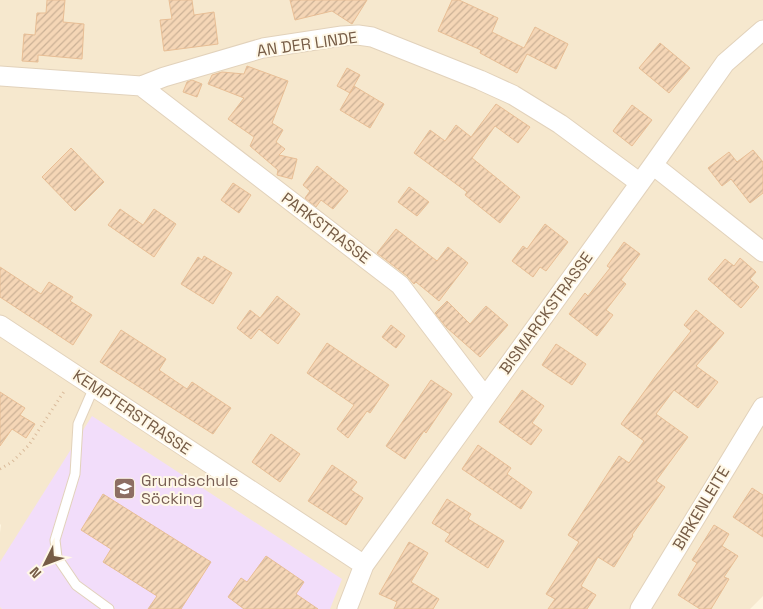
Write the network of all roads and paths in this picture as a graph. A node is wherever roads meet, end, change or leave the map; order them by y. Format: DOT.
graph roads {
  1 [pos="763,30"];
  2 [pos="0,76"];
  3 [pos="141,86"];
  4 [pos="654,165"];
  5 [pos="640,184"];
  6 [pos="763,252"];
  7 [pos="0,325"];
  8 [pos="76,375"];
  9 [pos="94,387"];
  10 [pos="485,397"];
  11 [pos="763,407"];
  12 [pos="0,469"];
  13 [pos="364,565"];
  14 [pos="109,609"];
  15 [pos="347,609"];
  16 [pos="640,609"];
  1 -- 4 [label="street, BISMARCKSTRASSE"];
  2 -- 3 [label="street, AN DER LINDE"];
  3 -- 5 [label="street, AN DER LINDE"];
  3 -- 10 [label="street, PARKSTRASSE"];
  4 -- 5 [label="street, BISMARCKSTRASSE"];
  4 -- 6 [label="street"];
  5 -- 10 [label="street, BISMARCKSTRASSE"];
  7 -- 8 [label="street, KEMPTERSTRASSE"];
  8 -- 9 [label="street, KEMPTERSTRASSE"];
  8 -- 12 [label="path"];
  9 -- 13 [label="street, KEMPTERSTRASSE"];
  9 -- 14 [label="lane"];
  10 -- 13 [label="street, BISMARCKSTRASSE"];
  11 -- 16 [label="street, BIRKENLEITE"];
  13 -- 15 [label="street, BISMARCKSTRASSE"];
}
